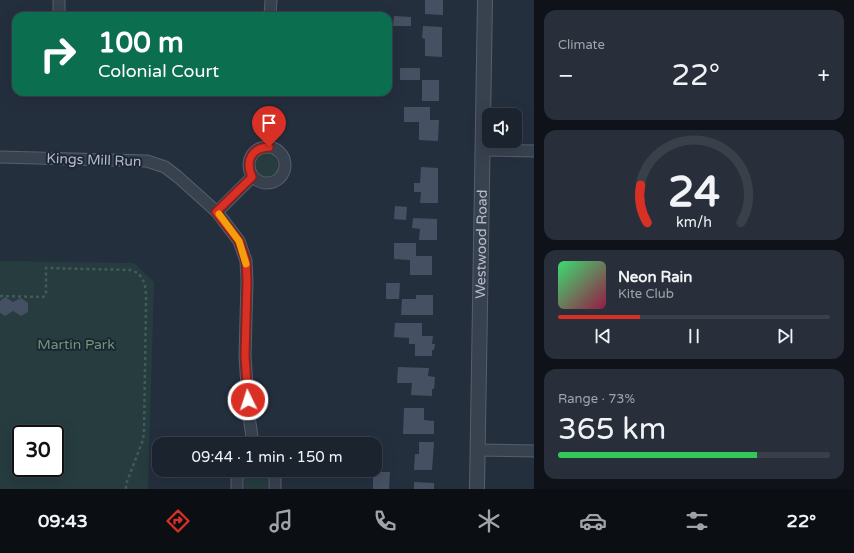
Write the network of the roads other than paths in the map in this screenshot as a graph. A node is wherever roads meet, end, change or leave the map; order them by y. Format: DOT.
graph roads {
  1 [pos="59,0"];
  2 [pos="271,0"];
  3 [pos="485,0"];
  4 [pos="59,12"];
  5 [pos="270,12"];
  6 [pos="483,150"];
  7 [pos="534,151"];
  8 [pos="0,157"];
  9 [pos="252,177"];
  10 [pos="216,212"];
  11 [pos="252,437"];
  12 [pos="477,450"];
  13 [pos="534,451"];
  14 [pos="238,477"];
  15 [pos="275,477"];
  16 [pos="237,489"];
  17 [pos="275,489"];
  18 [pos="477,489"];
  1 -- 4 [label="street"];
  2 -- 5 [label="street"];
  3 -- 6 [label="street, Westwood Road"];
  6 -- 7 [label="street"];
  6 -- 12 [label="street, Westwood Road"];
  8 -- 10 [label="street, Kings Mill Run"];
  9 -- 10 [label="street"];
  10 -- 11 [label="street, Kings Mill Run"];
  12 -- 13 [label="street"];
  12 -- 18 [label="street, Westwood Road"];
  14 -- 16 [label="street"];
  15 -- 17 [label="street"];
}
